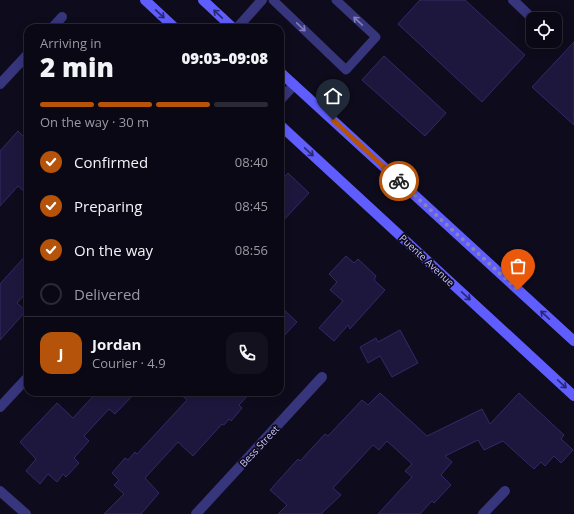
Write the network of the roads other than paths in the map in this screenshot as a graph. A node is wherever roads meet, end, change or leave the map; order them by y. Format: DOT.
graph roads {
  1 [pos="145,0"];
  2 [pos="203,0"];
  3 [pos="262,0"];
  4 [pos="273,0"];
  5 [pos="336,0"];
  6 [pos="513,0"];
  7 [pos="526,12"];
  8 [pos="62,17"];
  9 [pos="56,24"];
  10 [pos="171,24"];
  11 [pos="229,24"];
  12 [pos="240,24"];
  13 [pos="24,58"];
  14 [pos="284,76"];
  15 [pos="0,84"];
  16 [pos="294,85"];
  17 [pos="284,96"];
  18 [pos="284,129"];
  19 [pos="574,341"];
  20 [pos="322,377"];
  21 [pos="24,380"];
  22 [pos="574,396"];
  23 [pos="0,407"];
  24 [pos="0,491"];
  25 [pos="505,491"];
  26 [pos="26,514"];
  27 [pos="196,514"];
  28 [pos="483,514"];
  1 -- 10 [label="main road, one-way"];
  11 -- 2 [label="main road, one-way"];
  3 -- 12 [label="street"];
  4 -- 5 [label="lane, one-way"];
  6 -- 7 [label="street"];
  8 -- 9 [label="street"];
  13 -- 15 [label="street"];
  14 -- 16 [label="main road"];
  16 -- 17 [label="street"];
  19 -- 16 [label="main road, one-way"];
  18 -- 22 [label="main road, Puente Avenue, one-way"];
  20 -- 27 [label="street, Bess Street"];
  21 -- 23 [label="street"];
  24 -- 26 [label="street"];
  25 -- 28 [label="street"];
}
